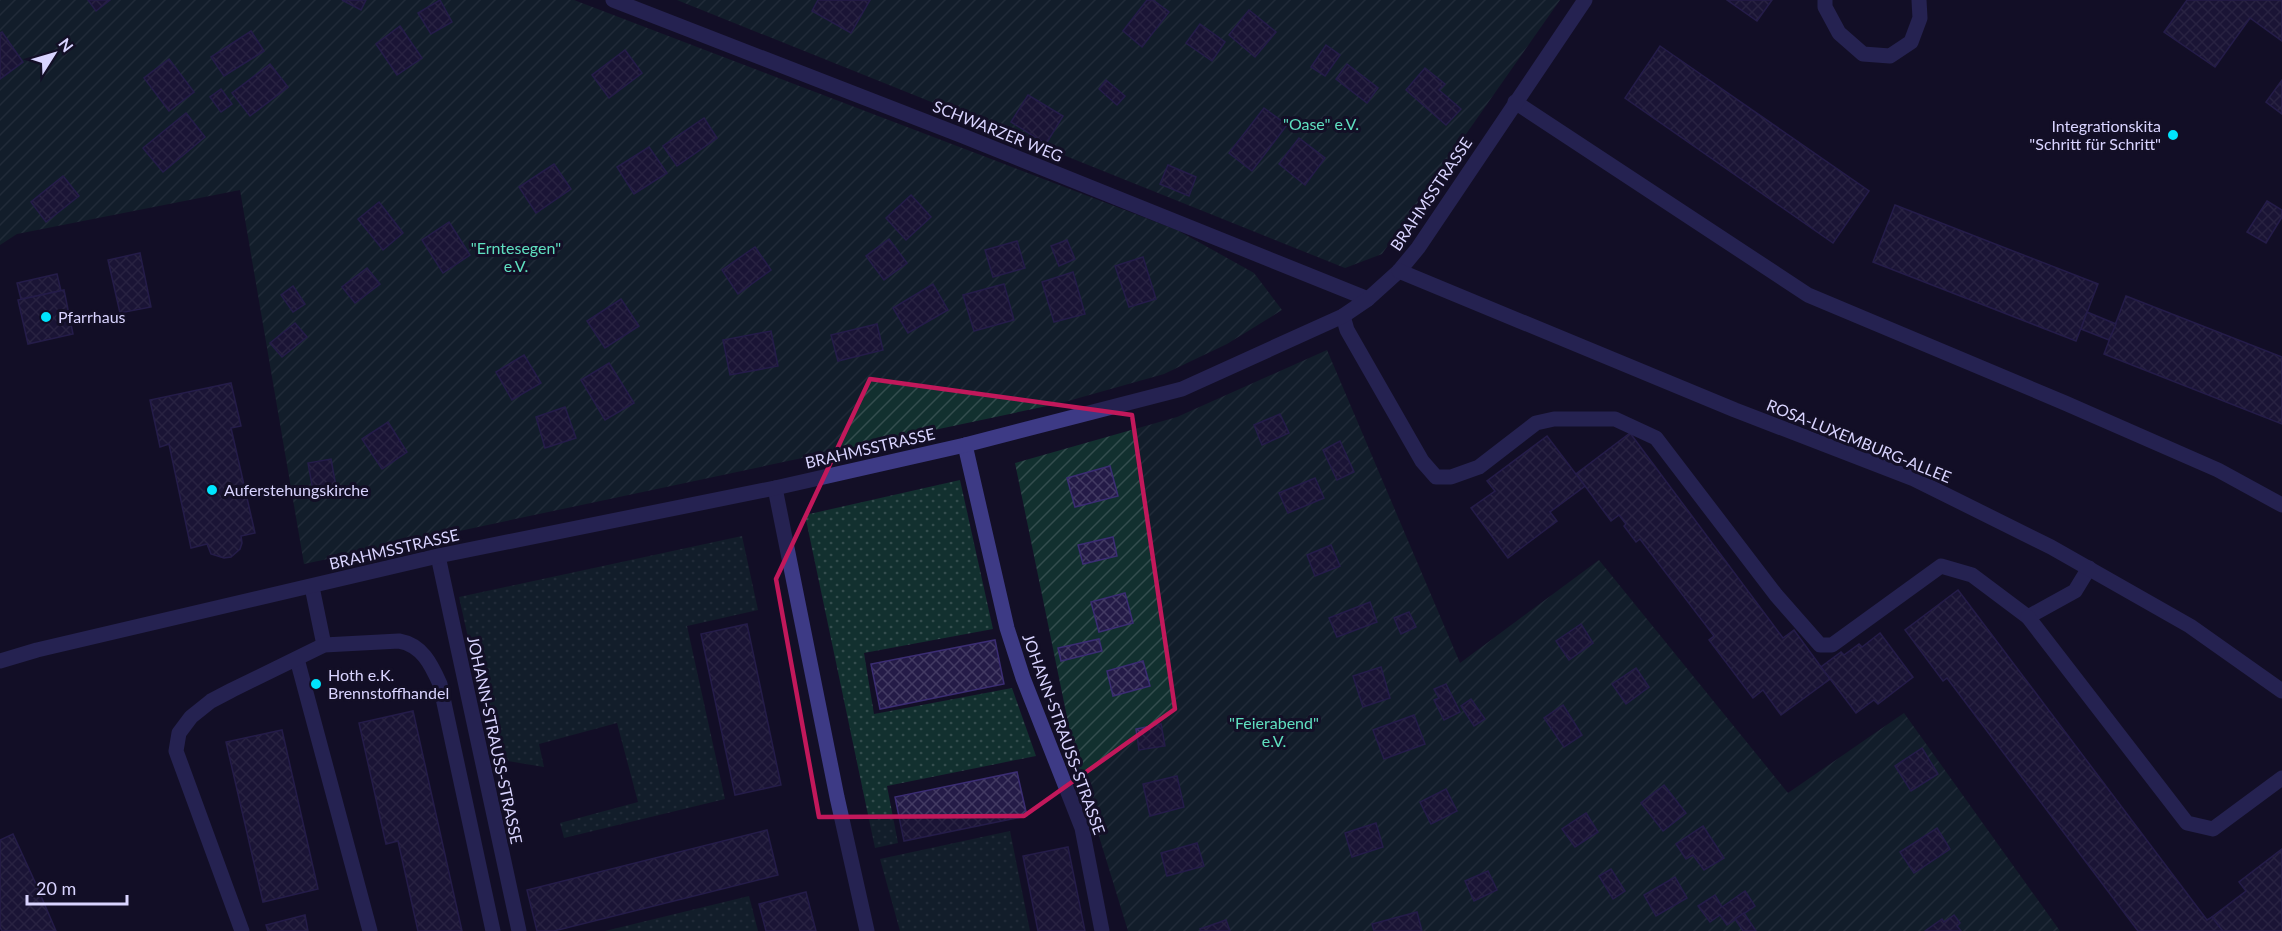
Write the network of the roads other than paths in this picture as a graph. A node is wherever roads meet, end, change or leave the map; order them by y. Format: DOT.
graph roads {
  1 [pos="613,0"];
  2 [pos="1585,0"];
  3 [pos="1825,0"];
  4 [pos="1919,0"];
  5 [pos="1515,102"];
  6 [pos="1399,271"];
  7 [pos="1368,299"];
  8 [pos="1343,316"];
  9 [pos="965,445"];
  10 [pos="775,488"];
  11 [pos="2282,505"];
  12 [pos="438,556"];
  13 [pos="2089,568"];
  14 [pos="312,587"];
  15 [pos="2028,617"];
  16 [pos="324,645"];
  17 [pos="297,658"];
  18 [pos="0,661"];
  19 [pos="2282,691"];
  20 [pos="2282,778"];
  21 [pos="242,931"];
  22 [pos="370,931"];
  23 [pos="493,931"];
  24 [pos="519,931"];
  25 [pos="867,931"];
  26 [pos="1102,931"];
  1 -- 7 [label="street, SCHWARZER WEG"];
  2 -- 5 [label="street, BRAHMSSTRASSE"];
  3 -- 4 [label="street"];
  5 -- 6 [label="street, BRAHMSSTRASSE"];
  5 -- 11 [label="street"];
  6 -- 7 [label="street, BRAHMSSTRASSE"];
  6 -- 13 [label="street, ROSA-LUXEMBURG-ALLEE"];
  7 -- 8 [label="street, BRAHMSSTRASSE"];
  8 -- 9 [label="street, BRAHMSSTRASSE"];
  8 -- 15 [label="street"];
  9 -- 10 [label="street, BRAHMSSTRASSE"];
  9 -- 26 [label="street, JOHANN-STRAUSS-STRASSE"];
  10 -- 12 [label="street, BRAHMSSTRASSE"];
  10 -- 25 [label="street"];
  12 -- 14 [label="street, BRAHMSSTRASSE"];
  12 -- 24 [label="street, JOHANN-STRAUSS-STRASSE"];
  13 -- 15 [label="street"];
  13 -- 19 [label="street, ROSA-LUXEMBURG-ALLEE"];
  14 -- 16 [label="street"];
  14 -- 18 [label="street, BRAHMSSTRASSE"];
  15 -- 20 [label="street"];
  16 -- 17 [label="street"];
  16 -- 23 [label="street"];
  17 -- 21 [label="street"];
  17 -- 22 [label="street"];
}
